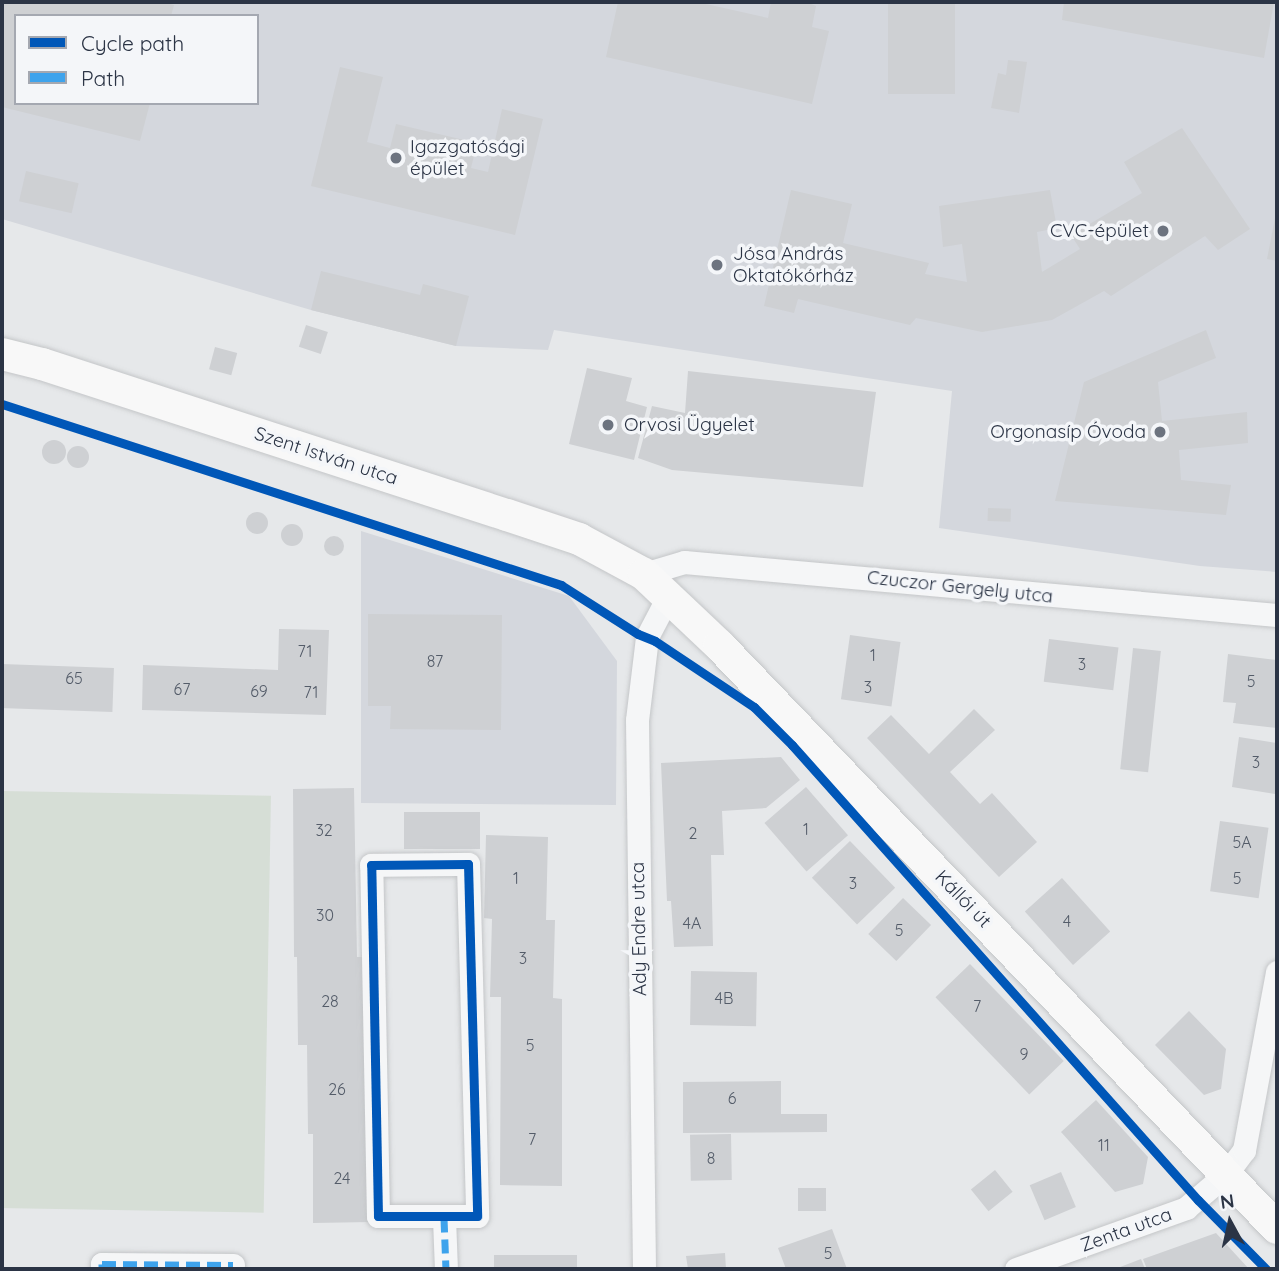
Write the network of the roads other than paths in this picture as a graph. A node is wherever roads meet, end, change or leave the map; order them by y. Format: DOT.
graph roads {
  1 [pos="2,354"];
  2 [pos="644,574"];
  3 [pos="669,595"];
  4 [pos="1277,615"];
  5 [pos="1277,972"];
  6 [pos="1226,1174"];
  7 [pos="444,1218"];
  8 [pos="1277,1228"];
  9 [pos="233,1265"];
  10 [pos="102,1269"];
  11 [pos="446,1269"];
  12 [pos="644,1269"];
  13 [pos="1016,1269"];
  1 -- 2 [label="main road, Szent István utca"];
  2 -- 3 [label="main road, Kállói út"];
  2 -- 4 [label="street, Czuczor Gergely utca"];
  3 -- 6 [label="main road, Kállói út"];
  3 -- 12 [label="street, Ady Endre utca"];
  5 -- 6 [label="street, Zenta utca"];
  6 -- 8 [label="main road, Kállói út"];
  6 -- 13 [label="street, Zenta utca"];
  7 -- 7 [label="street"];
  7 -- 11 [label="street"];
  9 -- 10 [label="street"];
}
